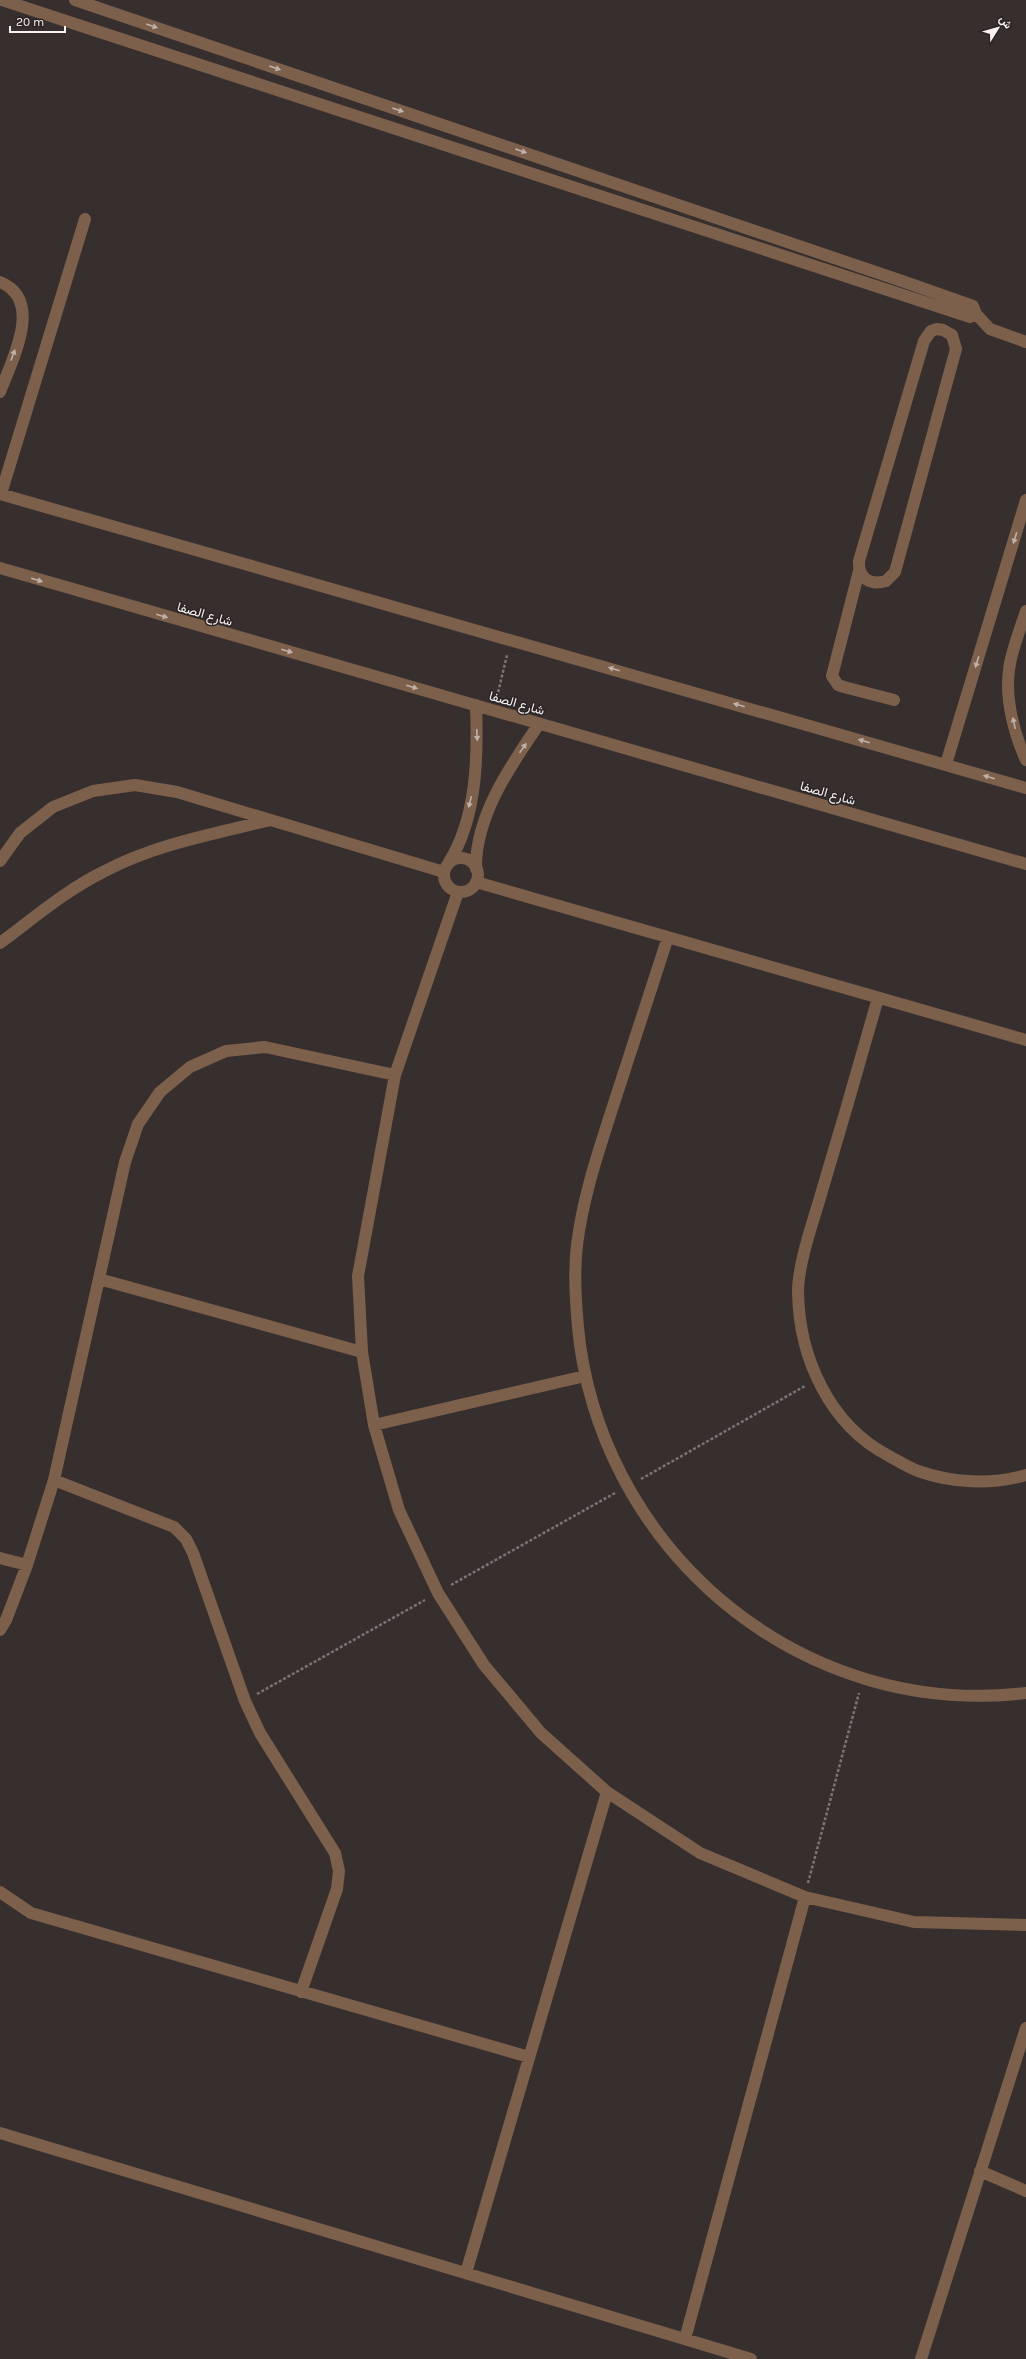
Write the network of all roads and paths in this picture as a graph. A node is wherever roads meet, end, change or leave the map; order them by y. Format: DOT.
graph roads {
  1 [pos="2,0"];
  2 [pos="75,0"];
  3 [pos="128,18"];
  4 [pos="178,35"];
  5 [pos="122,39"];
  6 [pos="172,56"];
  7 [pos="344,91"];
  8 [pos="338,110"];
  9 [pos="85,218"];
  10 [pos="740,226"];
  11 [pos="735,239"];
  12 [pos="902,281"];
  13 [pos="0,282"];
  14 [pos="898,293"];
  15 [pos="948,310"];
  16 [pos="976,314"];
  17 [pos="943,330"];
  18 [pos="1026,342"];
  19 [pos="1,389"];
  20 [pos="1,494"];
  21 [pos="1026,500"];
  22 [pos="0,568"];
  23 [pos="859,571"];
  24 [pos="1026,611"];
  25 [pos="511,640"];
  26 [pos="894,700"];
  27 [pos="476,705"];
  28 [pos="494,711"];
  29 [pos="539,724"];
  30 [pos="1026,760"];
  31 [pos="946,764"];
  32 [pos="1026,788"];
  33 [pos="271,820"];
  34 [pos="0,861"];
  35 [pos="1026,864"];
  36 [pos="447,867"];
  37 [pos="476,869"];
  38 [pos="476,882"];
  39 [pos="458,892"];
  40 [pos="668,937"];
  41 [pos="0,943"];
  42 [pos="878,998"];
  43 [pos="1026,1040"];
  44 [pos="395,1075"];
  45 [pos="99,1279"];
  46 [pos="362,1352"];
  47 [pos="585,1376"];
  48 [pos="816,1380"];
  49 [pos="374,1425"];
  50 [pos="1026,1475"];
  51 [pos="54,1480"];
  52 [pos="626,1486"];
  53 [pos="0,1558"];
  54 [pos="27,1564"];
  55 [pos="438,1593"];
  56 [pos="0,1630"];
  57 [pos="863,1679"];
  58 [pos="1026,1692"];
  59 [pos="244,1701"];
  60 [pos="607,1792"];
  61 [pos="0,1892"];
  62 [pos="805,1897"];
  63 [pos="1026,1925"];
  64 [pos="302,1992"];
  65 [pos="1026,2028"];
  66 [pos="529,2057"];
  67 [pos="0,2133"];
  68 [pos="980,2171"];
  69 [pos="1026,2191"];
  70 [pos="466,2273"];
  71 [pos="685,2339"];
  72 [pos="751,2359"];
  73 [pos="921,2359"];
  1 -- 5 [label="street"];
  2 -- 3 [label="street"];
  3 -- 4 [label="street, one-way"];
  3 -- 5 [label="street"];
  4 -- 6 [label="street"];
  4 -- 7 [label="street, one-way"];
  5 -- 6 [label="street"];
  6 -- 8 [label="street"];
  7 -- 8 [label="street"];
  7 -- 10 [label="street, one-way"];
  8 -- 11 [label="street"];
  9 -- 20 [label="street"];
  10 -- 11 [label="street"];
  10 -- 12 [label="street"];
  11 -- 14 [label="street"];
  12 -- 14 [label="street"];
  12 -- 16 [label="street"];
  19 -- 13 [label="street, one-way"];
  14 -- 15 [label="street"];
  15 -- 16 [label="street"];
  15 -- 17 [label="street"];
  16 -- 18 [label="street"];
  17 -- 23 [label="street"];
  17 -- 23 [label="street"];
  20 -- 25 [label="street"];
  21 -- 31 [label="street, one-way"];
  22 -- 27 [label="street, شارع الصفا, one-way"];
  23 -- 26 [label="street"];
  30 -- 24 [label="street, one-way"];
  25 -- 28 [label="path"];
  31 -- 25 [label="street, one-way"];
  27 -- 28 [label="street, شارع الصفا"];
  27 -- 36 [label="street, one-way"];
  28 -- 29 [label="street, شارع الصفا"];
  29 -- 35 [label="street, شارع الصفا"];
  37 -- 29 [label="street, one-way"];
  32 -- 31 [label="street, one-way"];
  33 -- 34 [label="street"];
  33 -- 36 [label="street"];
  33 -- 41 [label="street"];
  36 -- 37 [label="street"];
  36 -- 39 [label="street"];
  37 -- 38 [label="street"];
  38 -- 39 [label="street"];
  38 -- 40 [label="street"];
  39 -- 44 [label="street"];
  40 -- 42 [label="street"];
  40 -- 47 [label="street"];
  42 -- 43 [label="street"];
  42 -- 48 [label="street"];
  44 -- 45 [label="street"];
  44 -- 46 [label="street"];
  45 -- 46 [label="street"];
  45 -- 51 [label="street"];
  46 -- 49 [label="street"];
  47 -- 49 [label="street"];
  47 -- 52 [label="street"];
  48 -- 50 [label="street"];
  48 -- 52 [label="path"];
  49 -- 55 [label="street"];
  51 -- 54 [label="street"];
  51 -- 59 [label="street"];
  52 -- 55 [label="path"];
  52 -- 57 [label="street"];
  53 -- 54 [label="street"];
  54 -- 56 [label="street"];
  55 -- 59 [label="path"];
  55 -- 60 [label="street"];
  57 -- 58 [label="street"];
  57 -- 62 [label="path"];
  59 -- 64 [label="street"];
  60 -- 62 [label="street"];
  60 -- 66 [label="street"];
  61 -- 64 [label="street"];
  62 -- 63 [label="street"];
  62 -- 71 [label="street"];
  64 -- 66 [label="street"];
  65 -- 68 [label="street"];
  66 -- 70 [label="street"];
  67 -- 70 [label="street"];
  68 -- 69 [label="street"];
  68 -- 73 [label="street"];
  70 -- 71 [label="street"];
  71 -- 72 [label="street"];
}
